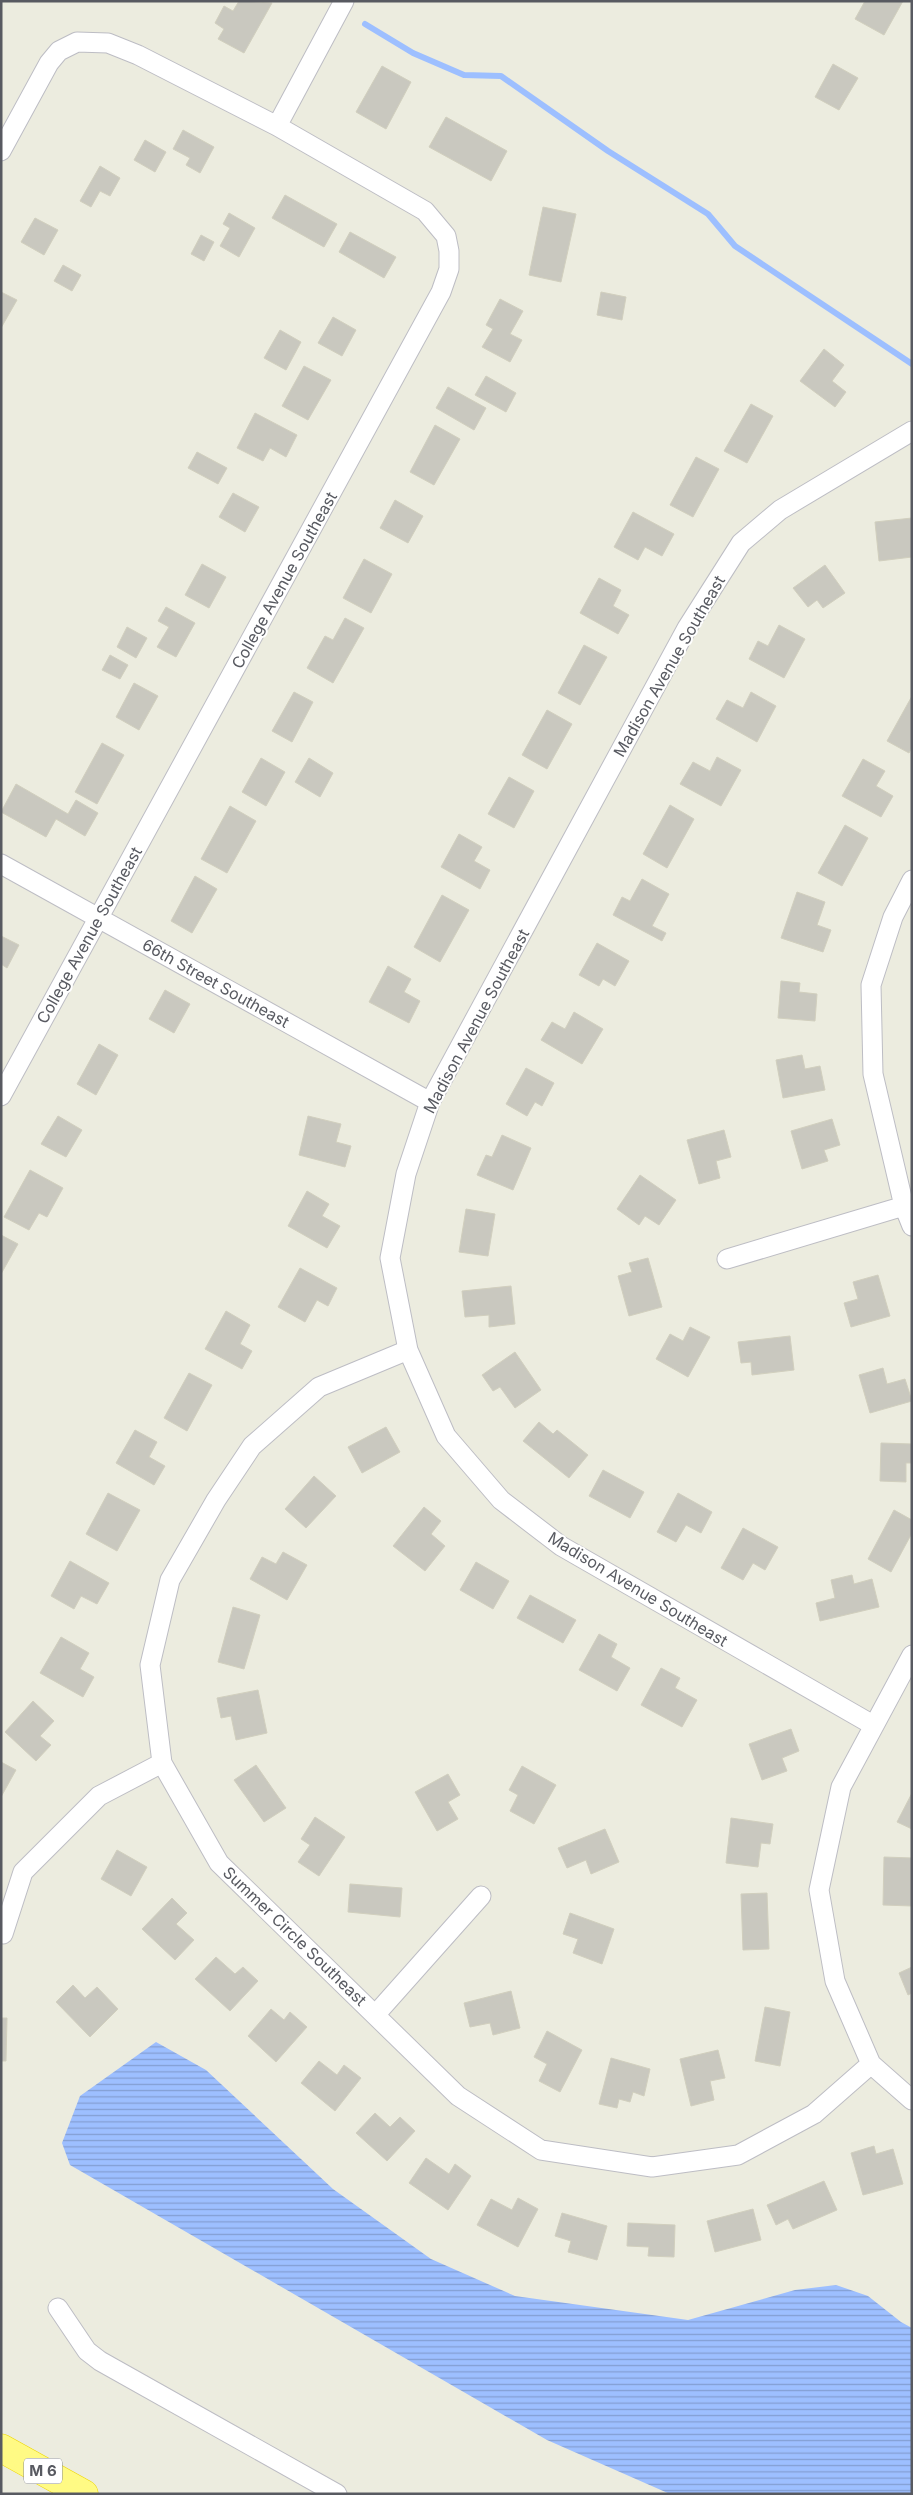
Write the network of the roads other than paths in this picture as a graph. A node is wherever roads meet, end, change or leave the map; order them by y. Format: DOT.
graph roads {
  1 [pos="344,1"];
  2 [pos="277,126"];
  3 [pos="1,151"];
  4 [pos="912,431"];
  5 [pos="1,864"];
  6 [pos="912,880"];
  7 [pos="99,918"];
  8 [pos="1,1096"];
  9 [pos="430,1102"];
  10 [pos="904,1206"];
  11 [pos="912,1226"];
  12 [pos="727,1259"];
  13 [pos="408,1350"];
  14 [pos="912,1655"];
  15 [pos="873,1725"];
  16 [pos="162,1763"];
  17 [pos="481,1896"];
  18 [pos="2,1934"];
  19 [pos="376,2014"];
  20 [pos="871,2064"];
  21 [pos="912,2100"];
  22 [pos="58,2308"];
  23 [pos="1,2448"];
  24 [pos="84,2494"];
  25 [pos="337,2494"];
  1 -- 2 [label="street"];
  2 -- 3 [label="street, College Avenue Southeast"];
  2 -- 7 [label="street, College Avenue Southeast"];
  4 -- 9 [label="street, Madison Avenue Southeast"];
  5 -- 7 [label="street, 66th Street Southeast"];
  6 -- 10 [label="street"];
  7 -- 8 [label="street, College Avenue Southeast"];
  7 -- 9 [label="street, 66th Street Southeast"];
  9 -- 13 [label="street, Madison Avenue Southeast"];
  10 -- 11 [label="street"];
  10 -- 12 [label="street"];
  13 -- 15 [label="street, Madison Avenue Southeast"];
  13 -- 16 [label="street, Summer Circle Southeast"];
  14 -- 15 [label="street"];
  15 -- 20 [label="street"];
  16 -- 18 [label="street"];
  16 -- 19 [label="street, Summer Circle Southeast"];
  17 -- 19 [label="street"];
  19 -- 20 [label="street, Summer Circle Southeast"];
  20 -- 21 [label="street"];
  22 -- 25 [label="street"];
  23 -- 24 [label="highway, M 6"];
}
